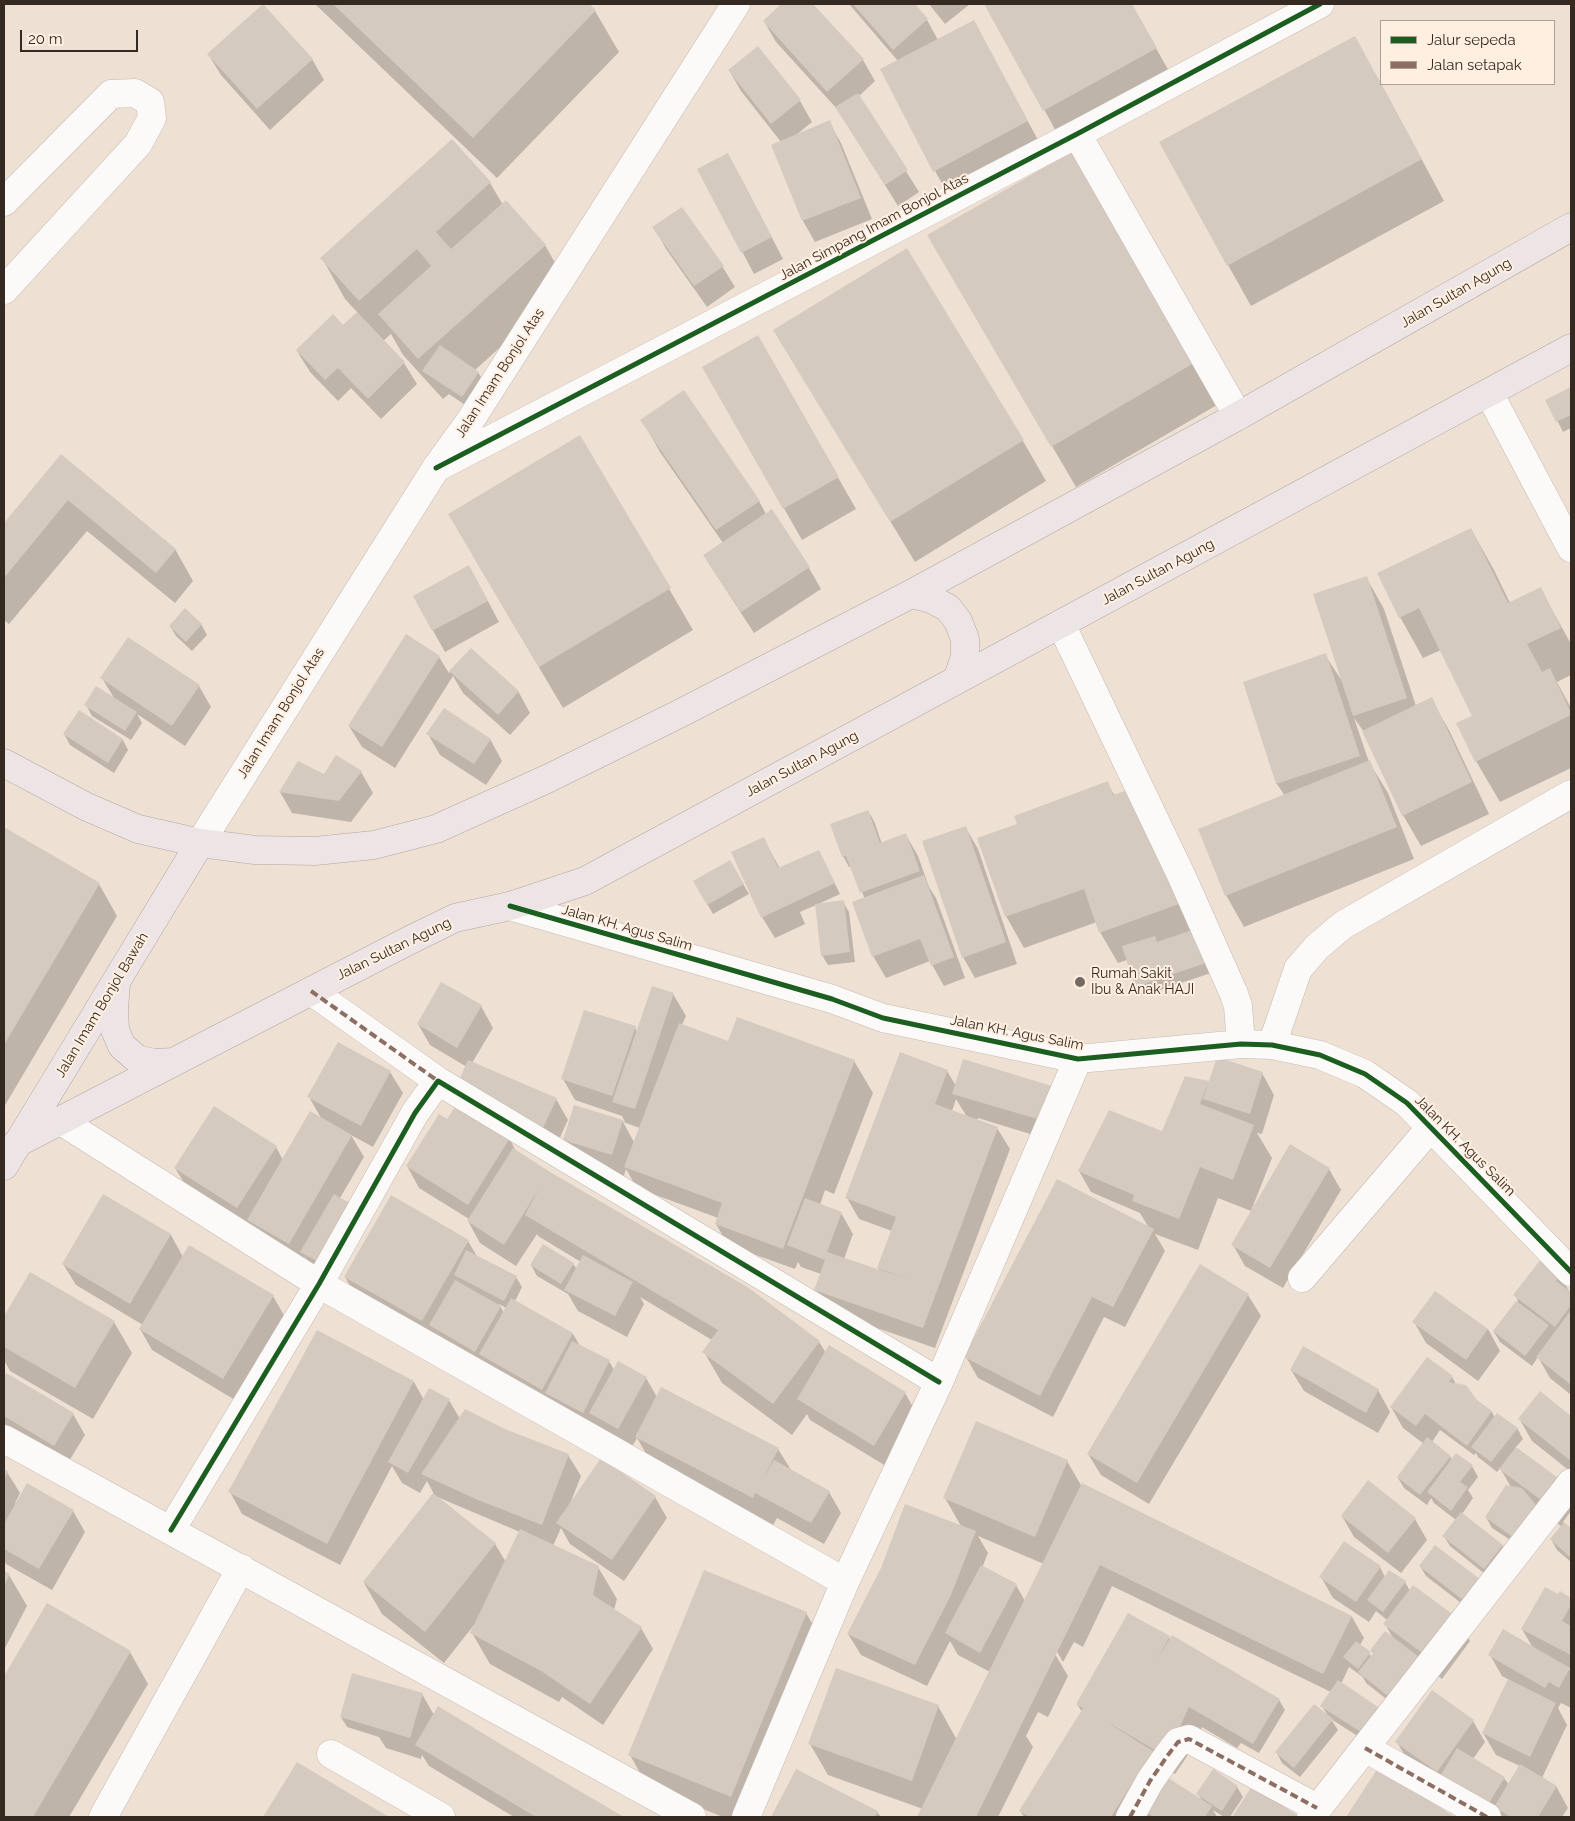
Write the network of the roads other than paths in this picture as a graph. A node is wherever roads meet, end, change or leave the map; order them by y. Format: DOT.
graph roads {
  1 [pos="736,4"];
  2 [pos="1320,4"];
  3 [pos="1077,134"];
  4 [pos="4,202"];
  5 [pos="1571,227"];
  6 [pos="4,290"];
  7 [pos="1571,348"];
  8 [pos="1489,393"];
  9 [pos="1238,416"];
  10 [pos="436,468"];
  11 [pos="1571,548"];
  12 [pos="912,594"];
  13 [pos="1061,624"];
  14 [pos="957,680"];
  15 [pos="4,763"];
  16 [pos="1571,794"];
  17 [pos="200,843"];
  18 [pos="510,906"];
  19 [pos="116,984"];
  20 [pos="311,991"];
  21 [pos="1241,1044"];
  22 [pos="1272,1045"];
  23 [pos="1078,1059"];
  24 [pos="174,1062"];
  25 [pos="438,1081"];
  26 [pos="60,1121"];
  27 [pos="1431,1127"];
  28 [pos="10,1155"];
  29 [pos="1571,1272"];
  30 [pos="1302,1278"];
  31 [pos="319,1284"];
  32 [pos="939,1382"];
  33 [pos="4,1439"];
  34 [pos="1571,1483"];
  35 [pos="171,1530"];
  36 [pos="241,1568"];
  37 [pos="845,1582"];
  38 [pos="1365,1748"];
  39 [pos="331,1754"];
  40 [pos="1314,1813"];
  41 [pos="685,1816"];
  42 [pos="103,1817"];
  43 [pos="441,1817"];
  44 [pos="746,1817"];
  45 [pos="1130,1817"];
  46 [pos="1487,1817"];
  1 -- 10 [label="street, Jalan Imam Bonjol Atas"];
  2 -- 3 [label="street, Jalan Simpang Imam Bonjol Atas"];
  3 -- 9 [label="street"];
  3 -- 10 [label="street, Jalan Simpang Imam Bonjol Atas"];
  4 -- 6 [label="street"];
  5 -- 9 [label="main road, Jalan Sultan Agung"];
  7 -- 8 [label="main road, Jalan Sultan Agung"];
  8 -- 11 [label="street"];
  8 -- 13 [label="main road, Jalan Sultan Agung"];
  9 -- 12 [label="main road, Jalan Sultan Agung"];
  10 -- 17 [label="street, Jalan Imam Bonjol Atas"];
  12 -- 14 [label="main road"];
  12 -- 17 [label="main road, Jalan Sultan Agung"];
  13 -- 14 [label="main road, Jalan Sultan Agung"];
  13 -- 21 [label="street"];
  14 -- 18 [label="main road, Jalan Sultan Agung"];
  15 -- 17 [label="main road"];
  16 -- 22 [label="street"];
  17 -- 19 [label="main road, Jalan Imam Bonjol Bawah"];
  18 -- 20 [label="main road, Jalan Sultan Agung"];
  18 -- 23 [label="street, Jalan KH. Agus Salim"];
  19 -- 24 [label="main road"];
  19 -- 28 [label="main road, Jalan Imam Bonjol Bawah"];
  20 -- 24 [label="main road, Jalan Sultan Agung"];
  20 -- 25 [label="street"];
  21 -- 22 [label="street, Jalan KH. Agus Salim"];
  21 -- 23 [label="street, Jalan KH. Agus Salim"];
  22 -- 27 [label="street, Jalan KH. Agus Salim"];
  23 -- 32 [label="street"];
  24 -- 26 [label="main road, Jalan Sultan Agung"];
  25 -- 31 [label="street"];
  25 -- 32 [label="street"];
  26 -- 28 [label="main road, Jalan Sultan Agung"];
  26 -- 31 [label="street"];
  27 -- 29 [label="street, Jalan KH. Agus Salim"];
  27 -- 30 [label="street"];
  31 -- 35 [label="street"];
  31 -- 37 [label="street"];
  32 -- 37 [label="street"];
  33 -- 35 [label="street"];
  34 -- 38 [label="street"];
  35 -- 36 [label="street"];
  36 -- 41 [label="street"];
  36 -- 42 [label="street"];
  37 -- 44 [label="street"];
  38 -- 40 [label="street"];
  38 -- 46 [label="street"];
  39 -- 43 [label="street"];
  40 -- 45 [label="street"];
}
